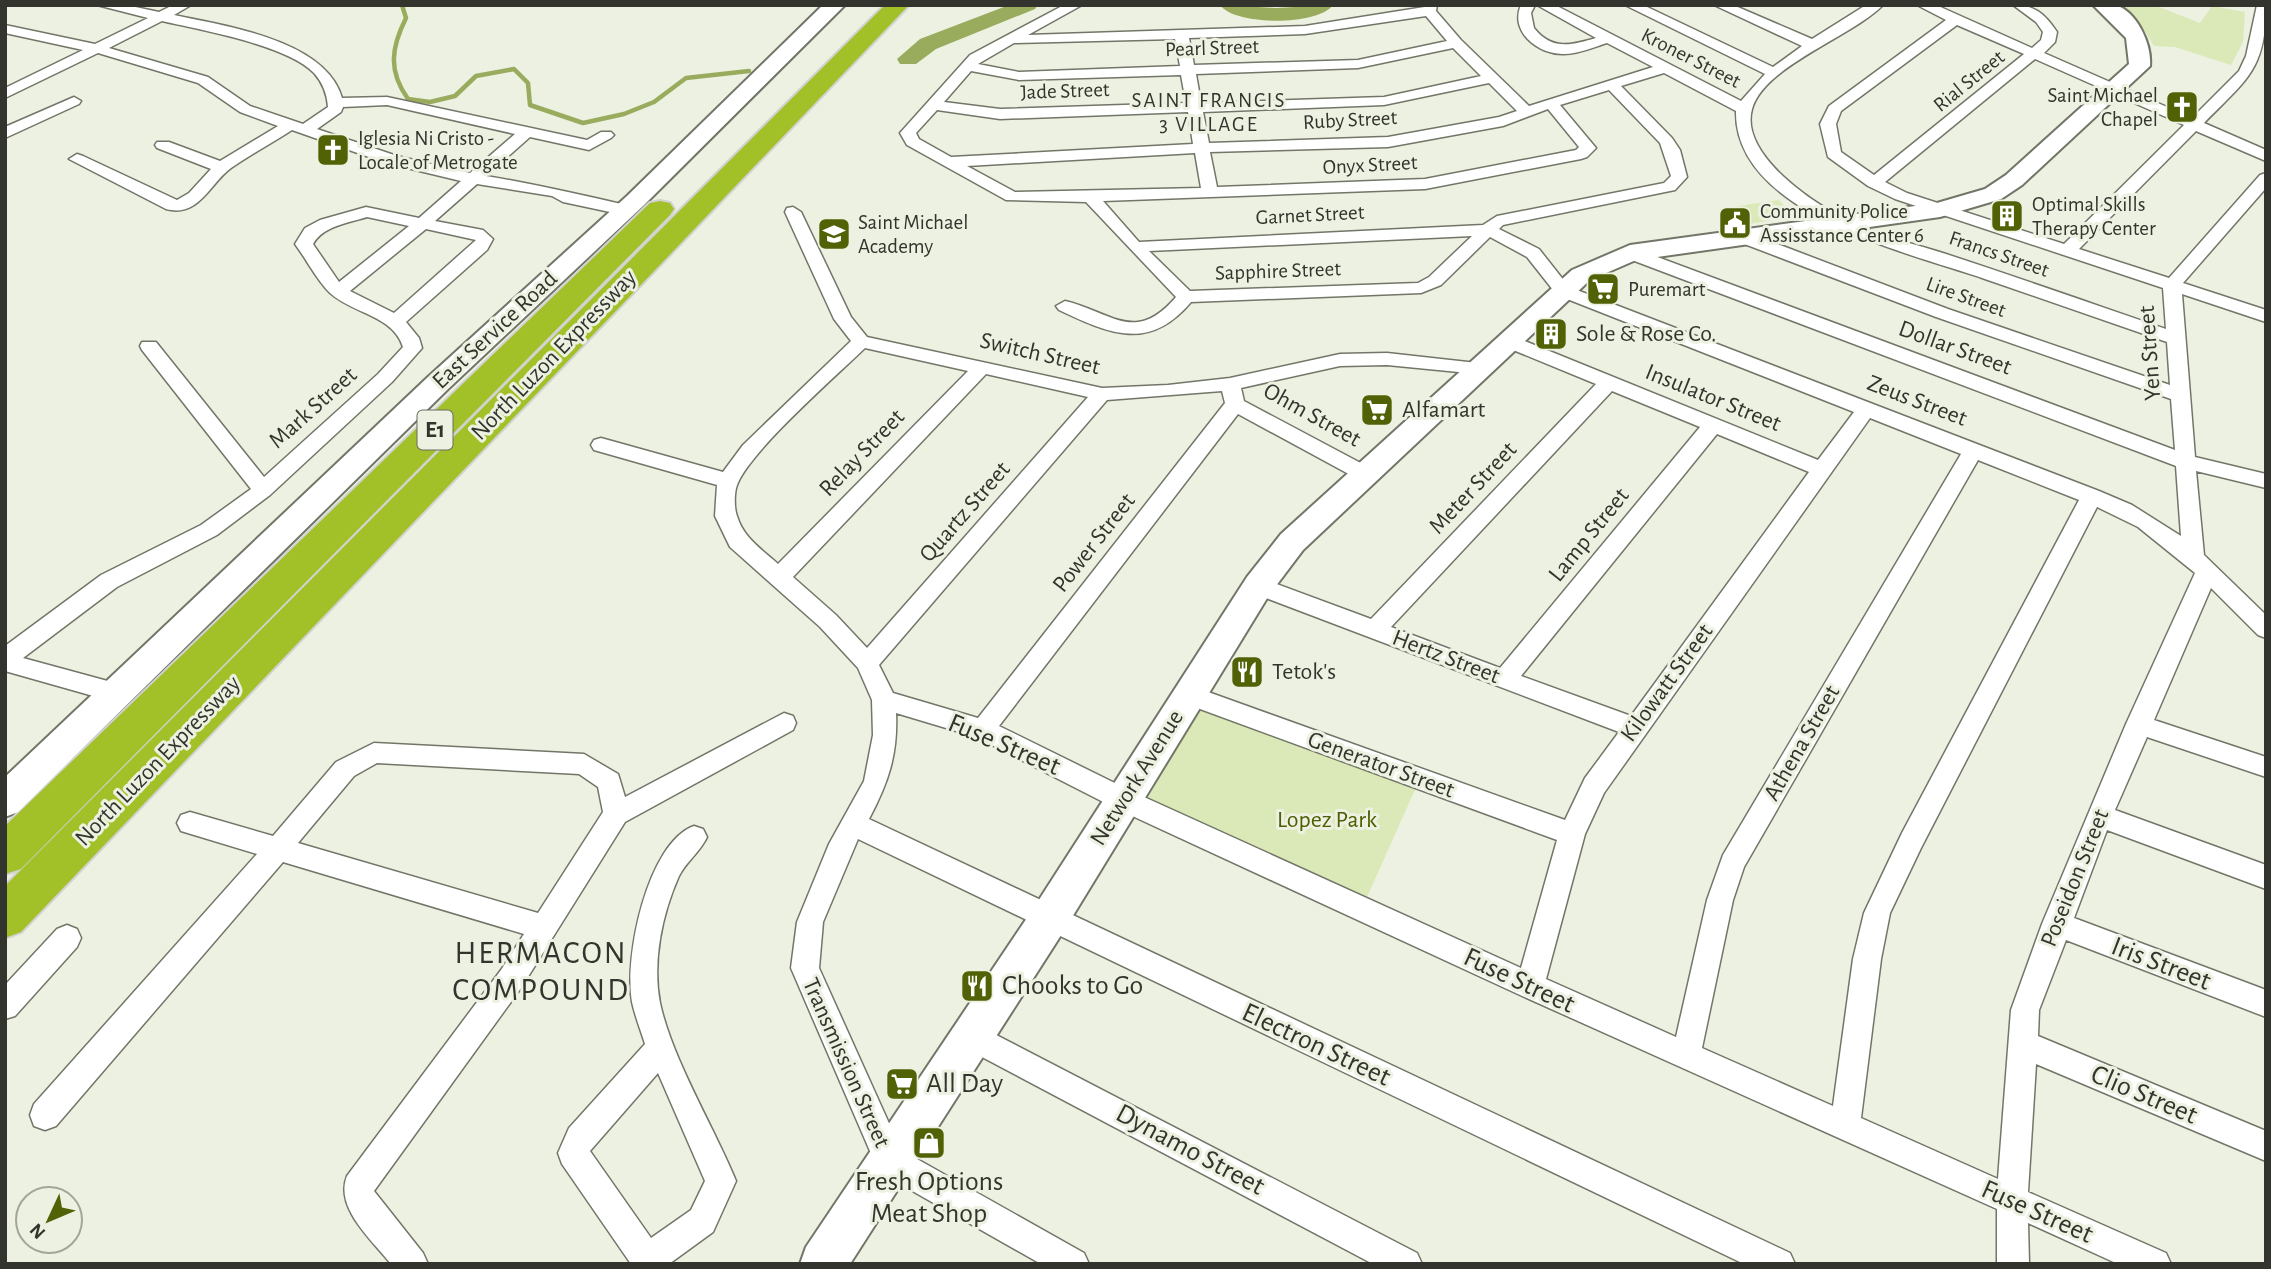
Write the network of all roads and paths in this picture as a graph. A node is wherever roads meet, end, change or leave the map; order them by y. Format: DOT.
graph roads {
  1 [pos="104,5"];
  2 [pos="184,5"];
  3 [pos="835,5"];
  4 [pos="1075,5"];
  5 [pos="1528,5"];
  6 [pos="1544,5"];
  7 [pos="1632,5"];
  8 [pos="1721,5"];
  9 [pos="1876,5"];
  10 [pos="1924,5"];
  11 [pos="2020,5"];
  12 [pos="2103,5"];
  13 [pos="2264,5"];
  14 [pos="890,6"];
  15 [pos="1430,8"];
  16 [pos="161,16"];
  17 [pos="1956,19"];
  18 [pos="1041,24"];
  19 [pos="5,29"];
  20 [pos="2263,32"];
  21 [pos="1181,33"];
  22 [pos="1050,38"];
  23 [pos="1608,38"];
  24 [pos="1008,41"];
  25 [pos="1456,43"];
  26 [pos="1813,45"];
  27 [pos="96,48"];
  28 [pos="2036,54"];
  29 [pos="968,66"];
  30 [pos="1664,68"];
  31 [pos="1186,70"];
  32 [pos="1774,73"];
  33 [pos="5,77"];
  34 [pos="1491,78"];
  35 [pos="32,82"];
  36 [pos="1611,84"];
  37 [pos="2116,90"];
  38 [pos="5,94"];
  39 [pos="335,103"];
  40 [pos="1551,103"];
  41 [pos="933,105"];
  42 [pos="1194,108"];
  43 [pos="1745,109"];
  44 [pos="1528,113"];
  45 [pos="2193,124"];
  46 [pos="299,127"];
  47 [pos="526,132"];
  48 [pos="5,133"];
  49 [pos="606,135"];
  50 [pos="163,145"];
  51 [pos="1202,148"];
  52 [pos="2266,156"];
  53 [pos="77,159"];
  54 [pos="945,162"];
  55 [pos="223,166"];
  56 [pos="2266,178"];
  57 [pos="475,179"];
  58 [pos="1874,184"];
  59 [pos="556,192"];
  60 [pos="1210,193"];
  61 [pos="1090,197"];
  62 [pos="629,206"];
  63 [pos="1940,209"];
  64 [pos="793,212"];
  65 [pos="423,223"];
  66 [pos="1839,224"];
  67 [pos="1488,230"];
  68 [pos="1740,236"];
  69 [pos="1135,247"];
  70 [pos="2066,252"];
  71 [pos="1630,253"];
  72 [pos="2172,285"];
  73 [pos="339,291"];
  74 [pos="1563,291"];
  75 [pos="1186,297"];
  76 [pos="1065,306"];
  77 [pos="2266,316"];
  78 [pos="395,322"];
  79 [pos="2175,338"];
  80 [pos="861,341"];
  81 [pos="1508,341"];
  82 [pos="149,346"];
  83 [pos="983,366"];
  84 [pos="1479,368"];
  85 [pos="1609,382"];
  86 [pos="1102,394"];
  87 [pos="1233,394"];
  88 [pos="2180,395"];
  89 [pos="1865,410"];
  90 [pos="1713,425"];
  91 [pos="601,445"];
  92 [pos="1973,451"];
  93 [pos="2184,461"];
  94 [pos="1821,469"];
  95 [pos="1363,473"];
  96 [pos="728,481"];
  97 [pos="2266,481"];
  98 [pos="262,490"];
  99 [pos="2092,496"];
  100 [pos="2200,565"];
  101 [pos="779,577"];
  102 [pos="1258,586"];
  103 [pos="2266,629"];
  104 [pos="1375,630"];
  105 [pos="5,661"];
  106 [pos="867,663"];
  107 [pos="1505,679"];
  108 [pos="118,693"];
  109 [pos="1189,695"];
  110 [pos="884,700"];
  111 [pos="783,723"];
  112 [pos="2138,724"];
  113 [pos="1634,728"];
  114 [pos="983,729"];
  115 [pos="2266,767"];
  116 [pos="1124,800"];
  117 [pos="5,802"];
  118 [pos="616,814"];
  119 [pos="2099,816"];
  120 [pos="190,823"];
  121 [pos="855,825"];
  122 [pos="1572,834"];
  123 [pos="694,837"];
  124 [pos="278,850"];
  125 [pos="5,855"];
  126 [pos="2266,877"];
  127 [pos="5,917"];
  128 [pos="1049,919"];
  129 [pos="2056,924"];
  130 [pos="545,928"];
  131 [pos="67,938"];
  132 [pos="1530,986"];
  133 [pos="2266,1004"];
  134 [pos="5,1006"];
  135 [pos="973,1037"];
  136 [pos="2022,1044"];
  137 [pos="661,1048"];
  138 [pos="1686,1056"];
  139 [pos="46,1115"];
  140 [pos="1845,1126"];
  141 [pos="2266,1146"];
  142 [pos="890,1161"];
  143 [pos="2012,1201"];
  144 [pos="647,1262"];
  145 [pos="412,1264"];
  146 [pos="823,1264"];
  147 [pos="1073,1264"];
  148 [pos="1406,1264"];
  149 [pos="1779,1264"];
  150 [pos="2013,1264"];
  151 [pos="2155,1264"];
  1 -- 16 [label="street"];
  2 -- 16 [label="street"];
  3 -- 62 [label="street, East Service Road"];
  4 -- 18 [label="street"];
  5 -- 23 [label="street"];
  6 -- 23 [label="street, Kroner Street"];
  7 -- 32 [label="street"];
  8 -- 26 [label="street"];
  9 -- 26 [label="street"];
  10 -- 17 [label="street"];
  11 -- 28 [label="street, Rial Street"];
  12 -- 37 [label="street, Network Avenue"];
  13 -- 20 [label="street"];
  14 -- 125 [label="highway, North Luzon Expressway / E1"];
  14 -- 127 [label="highway, North Luzon Expressway / E1"];
  15 -- 21 [label="street"];
  15 -- 25 [label="street"];
  16 -- 27 [label="street"];
  16 -- 39 [label="street"];
  17 -- 28 [label="street"];
  17 -- 58 [label="street"];
  18 -- 22 [label="street"];
  18 -- 24 [label="street"];
  19 -- 27 [label="street"];
  20 -- 45 [label="street"];
  21 -- 22 [label="street"];
  21 -- 31 [label="street"];
  22 -- 24 [label="street"];
  23 -- 30 [label="street, Kroner Street"];
  24 -- 29 [label="street"];
  25 -- 31 [label="street, Pearl Street"];
  25 -- 34 [label="street"];
  26 -- 32 [label="street"];
  27 -- 35 [label="street"];
  27 -- 46 [label="street"];
  28 -- 37 [label="street"];
  28 -- 58 [label="street, Rial Street"];
  29 -- 31 [label="street, Pearl Street"];
  29 -- 41 [label="street"];
  30 -- 36 [label="street, Ruby Street"];
  30 -- 43 [label="street, Kroner Street"];
  31 -- 42 [label="street"];
  32 -- 43 [label="street"];
  33 -- 35 [label="street"];
  34 -- 42 [label="street, Jade Street"];
  34 -- 44 [label="street"];
  35 -- 38 [label="street"];
  35 -- 48 [label="street"];
  36 -- 40 [label="street, Ruby Street"];
  36 -- 67 [label="street, Garnet Street"];
  37 -- 45 [label="street"];
  37 -- 63 [label="street, Network Avenue"];
  39 -- 46 [label="street"];
  39 -- 47 [label="street"];
  40 -- 44 [label="street, Ruby Street"];
  40 -- 60 [label="street, Onyx Street"];
  41 -- 42 [label="street, Jade Street"];
  41 -- 54 [label="street"];
  42 -- 51 [label="street"];
  43 -- 66 [label="street, Francs Street"];
  44 -- 51 [label="street, Ruby Street"];
  45 -- 52 [label="street"];
  45 -- 70 [label="street"];
  46 -- 55 [label="street"];
  46 -- 57 [label="street"];
  47 -- 49 [label="street"];
  47 -- 57 [label="street"];
  50 -- 55 [label="street"];
  51 -- 54 [label="street, Ruby Street"];
  51 -- 60 [label="street"];
  53 -- 55 [label="street"];
  54 -- 61 [label="street"];
  56 -- 72 [label="street, Yen Street"];
  57 -- 59 [label="street"];
  57 -- 65 [label="street"];
  58 -- 63 [label="street"];
  59 -- 62 [label="street"];
  60 -- 61 [label="street, Onyx Street"];
  61 -- 69 [label="street"];
  62 -- 108 [label="street, East Service Road"];
  63 -- 66 [label="street, Network Avenue"];
  63 -- 70 [label="street"];
  64 -- 80 [label="street"];
  65 -- 73 [label="street"];
  65 -- 73 [label="street, Mark Street"];
  65 -- 78 [label="street"];
  66 -- 68 [label="street, Network Avenue"];
  66 -- 79 [label="street, Francs Street"];
  67 -- 69 [label="street, Garnet Street"];
  67 -- 74 [label="street, Garnet Street"];
  67 -- 75 [label="street, Sapphire Street"];
  68 -- 71 [label="street, Network Avenue"];
  68 -- 88 [label="street, Lire Street"];
  69 -- 75 [label="street"];
  70 -- 72 [label="street"];
  71 -- 74 [label="street, Network Avenue"];
  71 -- 93 [label="street, Dollar Street"];
  72 -- 77 [label="street"];
  72 -- 79 [label="street, Yen Street"];
  73 -- 78 [label="street, Mark Street"];
  74 -- 81 [label="street, Network Avenue"];
  74 -- 89 [label="street, Zeus Street"];
  75 -- 76 [label="street, Sapphire Street"];
  78 -- 98 [label="street, Mark Street"];
  79 -- 88 [label="street, Yen Street"];
  80 -- 83 [label="street, Switch Street"];
  80 -- 96 [label="street"];
  81 -- 84 [label="street, Network Avenue"];
  81 -- 85 [label="street, Insulator Street"];
  82 -- 98 [label="street"];
  83 -- 86 [label="street, Switch Street"];
  83 -- 101 [label="street, Relay Street"];
  84 -- 87 [label="street, Switch Street"];
  84 -- 95 [label="street, Network Avenue"];
  85 -- 90 [label="street, Insulator Street"];
  85 -- 104 [label="street, Meter Street"];
  86 -- 87 [label="street, Switch Street"];
  86 -- 106 [label="street, Quartz Street"];
  87 -- 95 [label="street, Ohm Street"];
  87 -- 114 [label="street, Power Street"];
  88 -- 93 [label="street, Yen Street"];
  89 -- 92 [label="street, Zeus Street"];
  89 -- 94 [label="street, Kilowatt Street"];
  90 -- 94 [label="street, Insulator Street"];
  90 -- 107 [label="street, Lamp Street"];
  91 -- 96 [label="street"];
  92 -- 99 [label="street, Zeus Street"];
  92 -- 138 [label="street, Athena Street"];
  93 -- 97 [label="street, Dollar Street"];
  93 -- 100 [label="street, Yen Street"];
  94 -- 113 [label="street, Kilowatt Street"];
  95 -- 102 [label="street, Network Avenue"];
  96 -- 101 [label="street, Transmission Street"];
  98 -- 105 [label="street, Mark Street"];
  99 -- 100 [label="street, Zeus Street"];
  99 -- 140 [label="street"];
  100 -- 103 [label="street, Zeus Street"];
  100 -- 112 [label="street, Poseidon Street"];
  101 -- 106 [label="street, Transmission Street"];
  102 -- 104 [label="street, Hertz Street"];
  102 -- 109 [label="street, Network Avenue"];
  104 -- 107 [label="street, Hertz Street"];
  105 -- 108 [label="street"];
  106 -- 110 [label="street, Transmission Street"];
  107 -- 113 [label="street, Hertz Street"];
  108 -- 117 [label="street, East Service Road"];
  109 -- 116 [label="street, Network Avenue"];
  109 -- 122 [label="street, Generator Street"];
  110 -- 114 [label="street, Fuse Street"];
  110 -- 121 [label="street, Transmission Street"];
  111 -- 118 [label="street"];
  112 -- 115 [label="street"];
  112 -- 119 [label="street, Poseidon Street"];
  113 -- 122 [label="street, Kilowatt Street"];
  114 -- 116 [label="street, Fuse Street"];
  116 -- 128 [label="street, Network Avenue"];
  116 -- 132 [label="street, Fuse Street"];
  118 -- 124 [label="street"];
  118 -- 130 [label="street"];
  119 -- 126 [label="street"];
  119 -- 129 [label="street, Poseidon Street"];
  120 -- 124 [label="street"];
  121 -- 128 [label="street, Electron Street"];
  121 -- 142 [label="street, Transmission Street"];
  122 -- 132 [label="street, Kilowatt Street"];
  123 -- 137 [label="street"];
  124 -- 130 [label="street"];
  124 -- 139 [label="street"];
  128 -- 135 [label="street, Network Avenue"];
  128 -- 149 [label="street, Electron Street"];
  129 -- 133 [label="street, Iris Street"];
  129 -- 136 [label="street, Poseidon Street"];
  130 -- 145 [label="street"];
  131 -- 134 [label="street"];
  132 -- 138 [label="street, Fuse Street"];
  135 -- 142 [label="street, Network Avenue"];
  135 -- 148 [label="street, Dynamo Street"];
  136 -- 141 [label="street, Clio Street"];
  136 -- 143 [label="street, Poseidon Street"];
  137 -- 144 [label="street"];
  137 -- 144 [label="street"];
  138 -- 140 [label="street, Fuse Street"];
  140 -- 143 [label="street, Fuse Street"];
  142 -- 146 [label="street, Network Avenue"];
  142 -- 147 [label="street"];
  143 -- 150 [label="street, Poseidon Street"];
  143 -- 151 [label="street, Fuse Street"];
}
